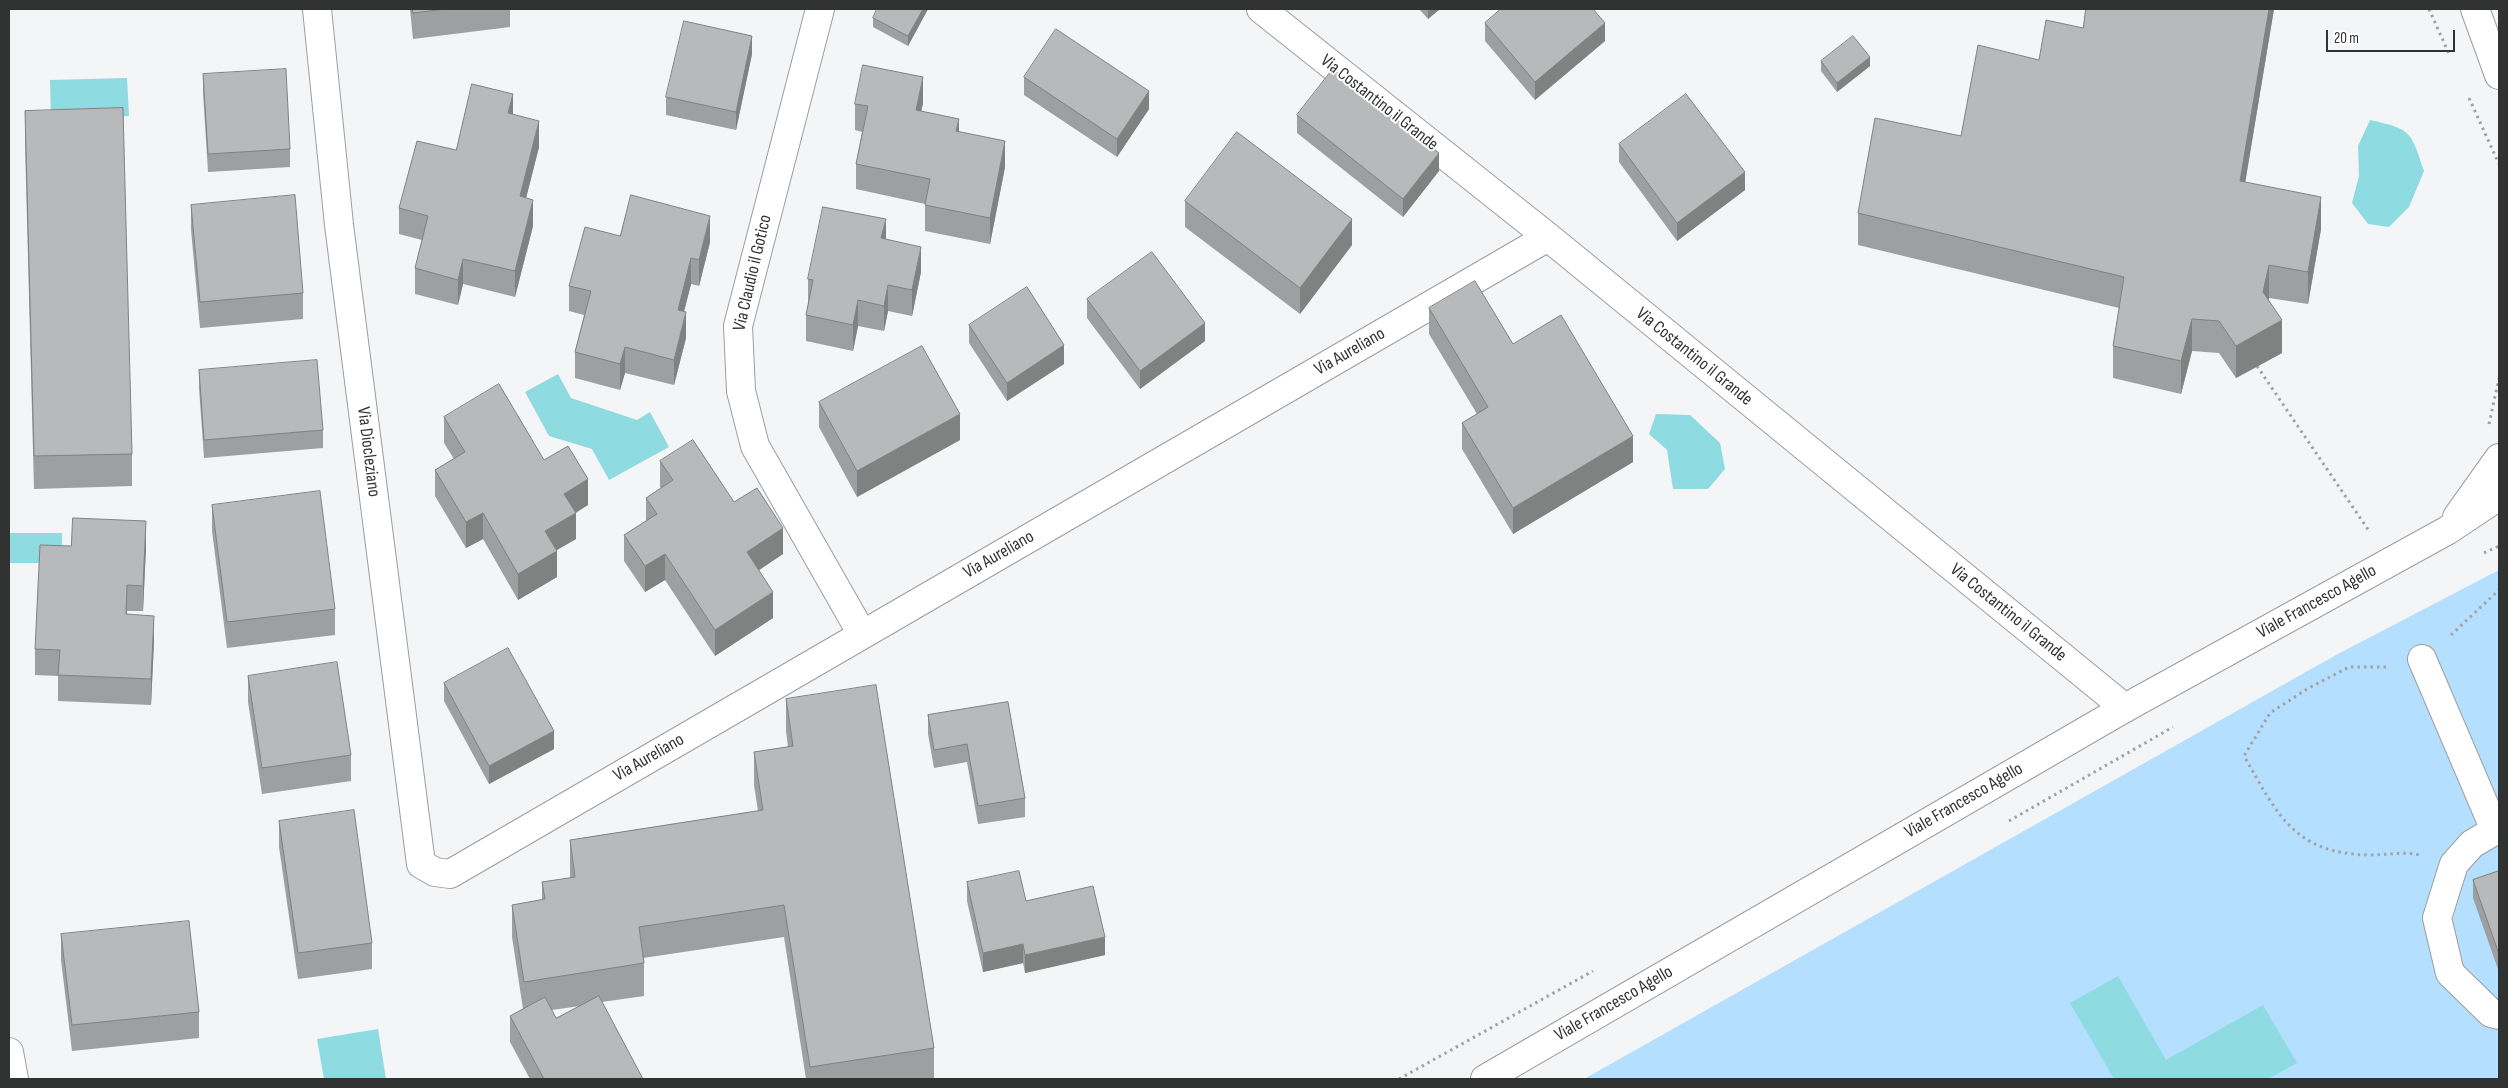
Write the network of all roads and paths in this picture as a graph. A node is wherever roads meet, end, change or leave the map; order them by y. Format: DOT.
graph roads {
  1 [pos="317,9"];
  2 [pos="820,9"];
  3 [pos="1261,9"];
  4 [pos="2475,9"];
  5 [pos="2499,75"];
  6 [pos="1548,237"];
  7 [pos="2257,366"];
  8 [pos="2499,458"];
  9 [pos="2499,496"];
  10 [pos="2448,530"];
  11 [pos="2369,532"];
  12 [pos="2499,546"];
  13 [pos="2478,556"];
  14 [pos="2499,590"];
  15 [pos="862,634"];
  16 [pos="2422,660"];
  17 [pos="2125,708"];
  18 [pos="2174,726"];
  19 [pos="2001,826"];
  20 [pos="2497,829"];
  21 [pos="2454,864"];
  22 [pos="450,874"];
  23 [pos="2499,1015"];
  24 [pos="9,1052"];
  25 [pos="14,1079"];
  26 [pos="1485,1079"];
  1 -- 22 [label="street, Via Diocleziano"];
  2 -- 15 [label="street, Via Claudio il Gotico"];
  3 -- 6 [label="street, Via Costantino il Grande"];
  4 -- 5 [label="street"];
  6 -- 15 [label="street, Via Aureliano"];
  6 -- 17 [label="street, Via Costantino il Grande"];
  7 -- 11 [label="path"];
  8 -- 10 [label="street, Viale Francesco Agello"];
  9 -- 10 [label="street, Viale Francesco Agello"];
  10 -- 17 [label="street, Viale Francesco Agello"];
  12 -- 13 [label="path"];
  14 -- 16 [label="path"];
  15 -- 22 [label="street, Via Aureliano"];
  16 -- 20 [label="street"];
  16 -- 21 [label="path"];
  17 -- 26 [label="street, Viale Francesco Agello"];
  18 -- 19 [label="path"];
  20 -- 21 [label="street"];
  21 -- 23 [label="street"];
  24 -- 25 [label="street"];
}
